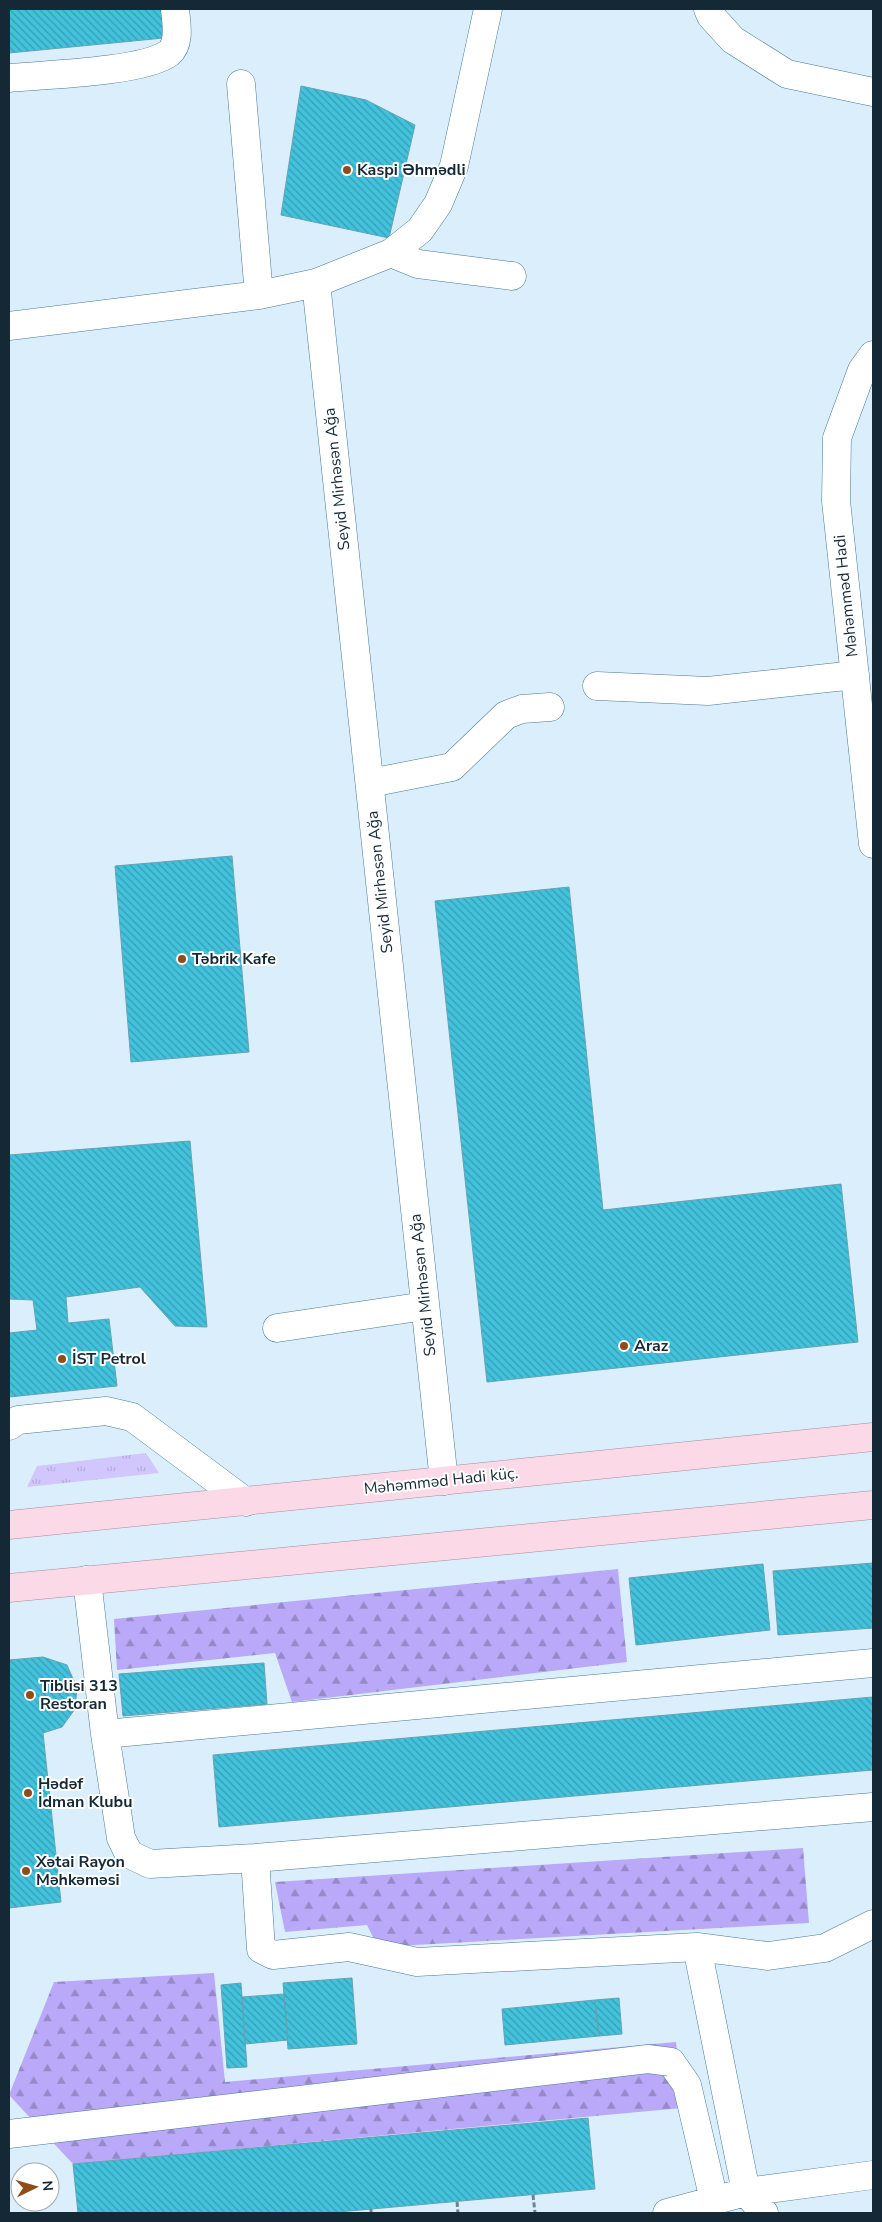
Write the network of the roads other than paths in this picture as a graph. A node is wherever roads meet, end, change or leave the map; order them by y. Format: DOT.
graph roads {
  1 [pos="175,9"];
  2 [pos="488,9"];
  3 [pos="708,9"];
  4 [pos="9,78"];
  5 [pos="241,84"];
  6 [pos="873,92"];
  7 [pos="391,253"];
  8 [pos="512,276"];
  9 [pos="316,283"];
  10 [pos="259,295"];
  11 [pos="9,326"];
  12 [pos="873,355"];
  13 [pos="855,676"];
  14 [pos="597,686"];
  15 [pos="550,707"];
  16 [pos="370,783"];
  17 [pos="873,844"];
  18 [pos="425,1306"];
  19 [pos="276,1328"];
  20 [pos="9,1426"];
  21 [pos="873,1437"];
  22 [pos="444,1481"];
  23 [pos="246,1502"];
  24 [pos="873,1505"];
  25 [pos="9,1526"];
  26 [pos="87,1580"];
  27 [pos="9,1588"];
  28 [pos="873,1663"];
  29 [pos="105,1734"];
  30 [pos="873,1807"];
  31 [pos="255,1858"];
  32 [pos="873,1924"];
  33 [pos="697,1947"];
  34 [pos="9,2134"];
  35 [pos="873,2175"];
  36 [pos="746,2192"];
  37 [pos="714,2200"];
  38 [pos="667,2213"];
  39 [pos="764,2213"];
  1 -- 4 [label="street"];
  2 -- 7 [label="street"];
  3 -- 6 [label="street"];
  5 -- 10 [label="street"];
  7 -- 8 [label="street"];
  7 -- 9 [label="street"];
  9 -- 10 [label="street"];
  9 -- 16 [label="street, Seyid Mirhəsən Ağa"];
  10 -- 11 [label="street"];
  12 -- 13 [label="street, Məhəmməd Hadi"];
  13 -- 14 [label="street"];
  13 -- 17 [label="street, Məhəmməd Hadi"];
  15 -- 16 [label="street"];
  16 -- 18 [label="street, Seyid Mirhəsən Ağa"];
  18 -- 19 [label="street"];
  18 -- 22 [label="street, Seyid Mirhəsən Ağa"];
  20 -- 23 [label="street"];
  21 -- 22 [label="main road, Məhəmməd Hadi küç."];
  22 -- 23 [label="main road, Məhəmməd Hadi küç."];
  23 -- 25 [label="main road, Məhəmməd Hadi küç."];
  24 -- 26 [label="main road"];
  26 -- 27 [label="main road"];
  26 -- 29 [label="street"];
  28 -- 29 [label="street"];
  29 -- 31 [label="street"];
  30 -- 31 [label="street"];
  31 -- 33 [label="street"];
  32 -- 33 [label="street"];
  33 -- 36 [label="street"];
  34 -- 37 [label="street"];
  35 -- 36 [label="street"];
  36 -- 37 [label="street"];
  36 -- 39 [label="street"];
  37 -- 38 [label="street"];
}
